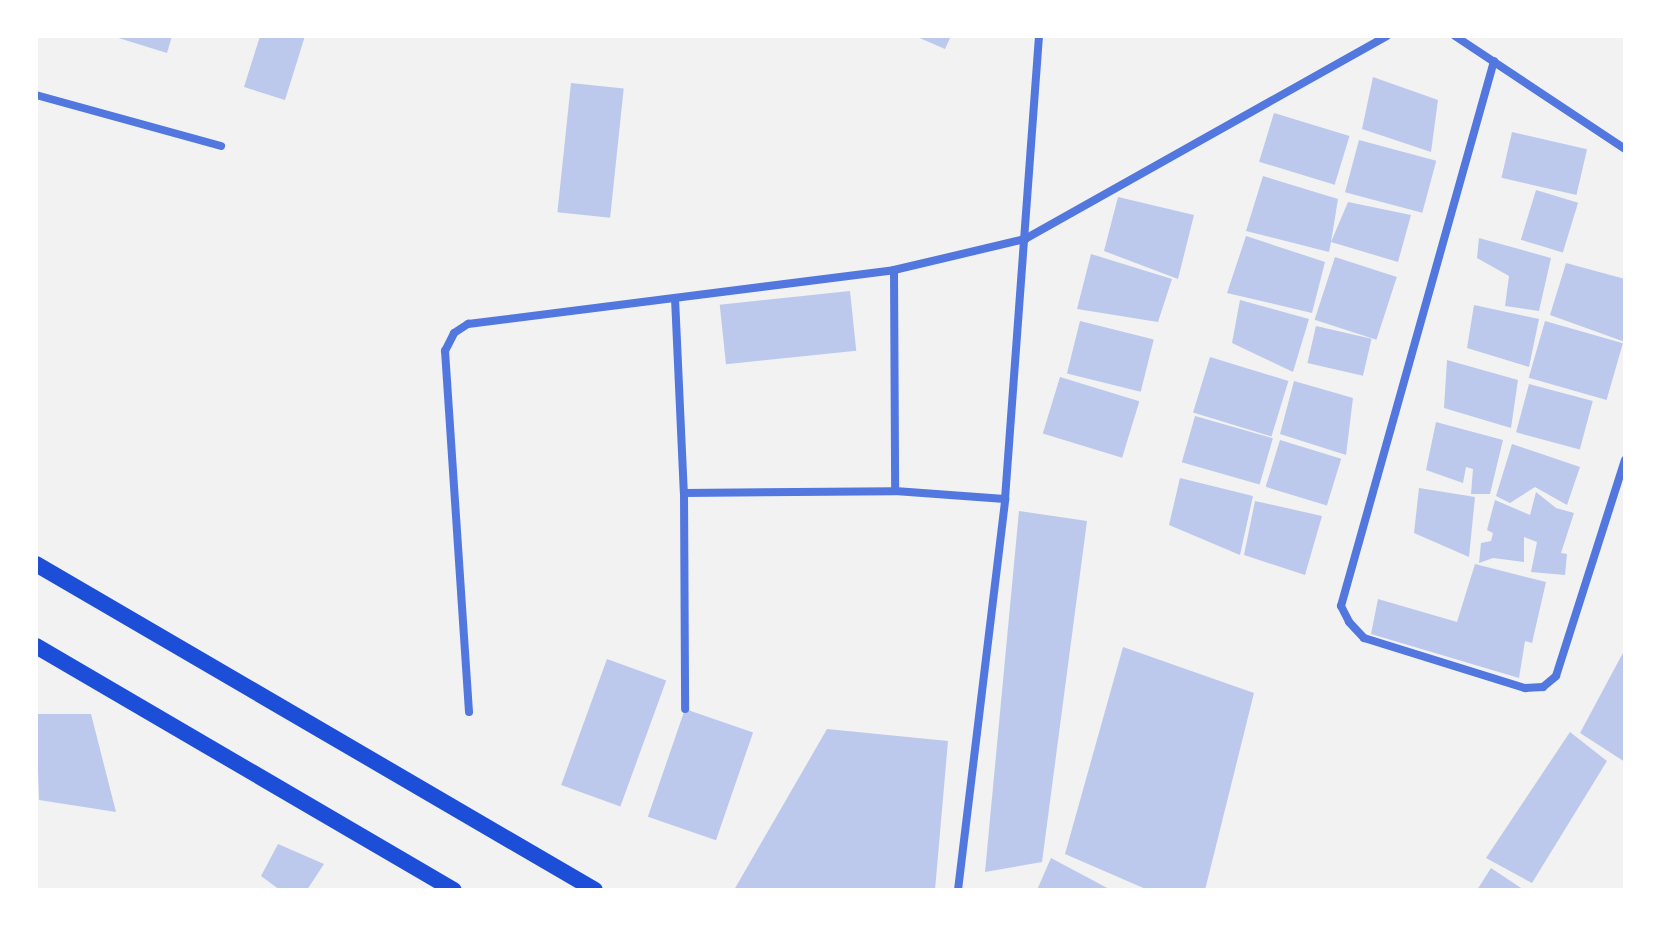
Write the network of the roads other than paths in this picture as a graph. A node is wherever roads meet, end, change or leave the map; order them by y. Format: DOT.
graph roads {
  1 [pos="1039,36"];
  2 [pos="1387,36"];
  3 [pos="1455,36"];
  4 [pos="1494,61"];
  5 [pos="36,95"];
  6 [pos="221,146"];
  7 [pos="1625,149"];
  8 [pos="1025,239"];
  9 [pos="894,270"];
  10 [pos="675,298"];
  11 [pos="1625,460"];
  12 [pos="895,491"];
  13 [pos="684,493"];
  14 [pos="1005,499"];
  15 [pos="36,564"];
  16 [pos="36,646"];
  17 [pos="685,709"];
  18 [pos="469,712"];
  19 [pos="454,890"];
  20 [pos="595,890"];
  21 [pos="958,890"];
  1 -- 8 [label="street"];
  2 -- 8 [label="street"];
  3 -- 4 [label="street"];
  4 -- 7 [label="street"];
  4 -- 11 [label="street"];
  5 -- 6 [label="street"];
  8 -- 9 [label="street"];
  8 -- 14 [label="street"];
  9 -- 10 [label="street"];
  9 -- 12 [label="street"];
  10 -- 13 [label="street"];
  10 -- 18 [label="street"];
  12 -- 13 [label="street"];
  12 -- 14 [label="street"];
  13 -- 17 [label="street"];
  14 -- 21 [label="street"];
  15 -- 20 [label="main road"];
  16 -- 19 [label="main road"];
}
